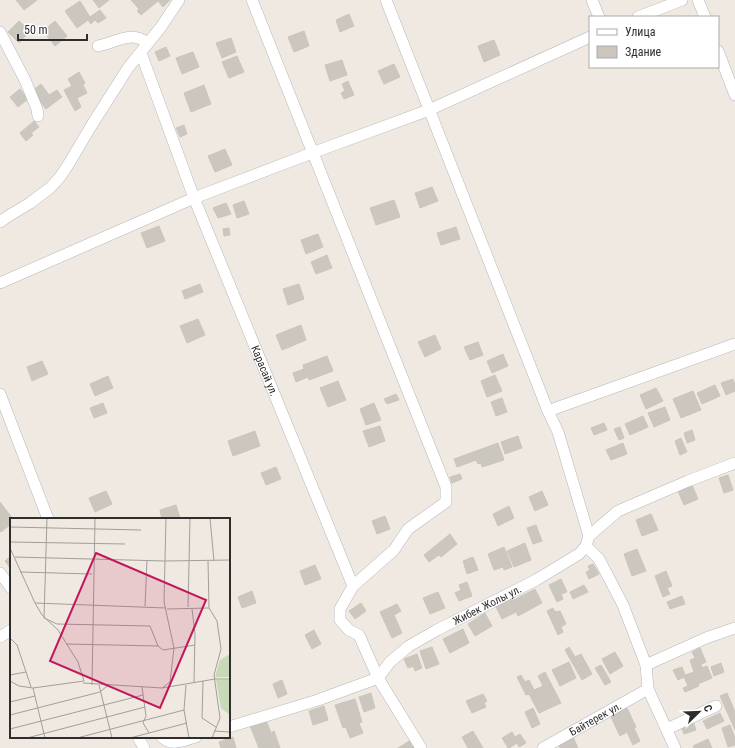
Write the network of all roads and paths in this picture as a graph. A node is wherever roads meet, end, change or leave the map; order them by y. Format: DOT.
graph roads {
  1 [pos="179,0"];
  2 [pos="252,0"];
  3 [pos="386,0"];
  4 [pos="592,0"];
  5 [pos="682,0"];
  6 [pos="698,0"];
  7 [pos="599,16"];
  8 [pos="641,16"];
  9 [pos="704,16"];
  10 [pos="0,32"];
  11 [pos="589,37"];
  12 [pos="148,43"];
  13 [pos="98,46"];
  14 [pos="141,53"];
  15 [pos="719,54"];
  16 [pos="735,94"];
  17 [pos="429,110"];
  18 [pos="38,116"];
  19 [pos="312,153"];
  20 [pos="194,198"];
  21 [pos="0,222"];
  22 [pos="0,284"];
  23 [pos="735,344"];
  24 [pos="0,394"];
  25 [pos="548,411"];
  26 [pos="735,463"];
  27 [pos="48,518"];
  28 [pos="588,541"];
  29 [pos="0,573"];
  30 [pos="353,586"];
  31 [pos="10,587"];
  32 [pos="735,628"];
  33 [pos="10,631"];
  34 [pos="0,637"];
  35 [pos="646,665"];
  36 [pos="378,678"];
  37 [pos="648,689"];
  38 [pos="716,706"];
  39 [pos="230,727"];
  40 [pos="667,729"];
  41 [pos="139,738"];
  42 [pos="163,738"];
  43 [pos="193,738"];
  44 [pos="144,748"];
  45 [pos="421,748"];
  46 [pos="543,748"];
  47 [pos="676,748"];
  1 -- 12 [label="street"];
  2 -- 19 [label="street"];
  3 -- 17 [label="street"];
  4 -- 7 [label="street"];
  5 -- 8 [label="street"];
  6 -- 9 [label="street"];
  10 -- 18 [label="street"];
  11 -- 17 [label="street"];
  12 -- 13 [label="street"];
  12 -- 14 [label="street"];
  14 -- 20 [label="street, Карасай ул."];
  14 -- 21 [label="street"];
  15 -- 16 [label="street"];
  17 -- 19 [label="street"];
  17 -- 25 [label="street"];
  19 -- 20 [label="street"];
  19 -- 30 [label="street"];
  20 -- 22 [label="street"];
  20 -- 30 [label="street, Карасай ул."];
  23 -- 25 [label="street"];
  24 -- 27 [label="street"];
  25 -- 28 [label="street"];
  26 -- 28 [label="street, Жибек Жолы ул."];
  28 -- 35 [label="street"];
  28 -- 36 [label="street, Жибек Жолы ул."];
  29 -- 31 [label="street"];
  30 -- 36 [label="street"];
  32 -- 35 [label="street"];
  33 -- 34 [label="street"];
  35 -- 37 [label="street"];
  36 -- 39 [label="street"];
  36 -- 45 [label="street"];
  37 -- 40 [label="street"];
  37 -- 46 [label="street, Байтерек ул."];
  38 -- 40 [label="street"];
  40 -- 47 [label="street"];
  41 -- 44 [label="street"];
  42 -- 43 [label="street"];
}
